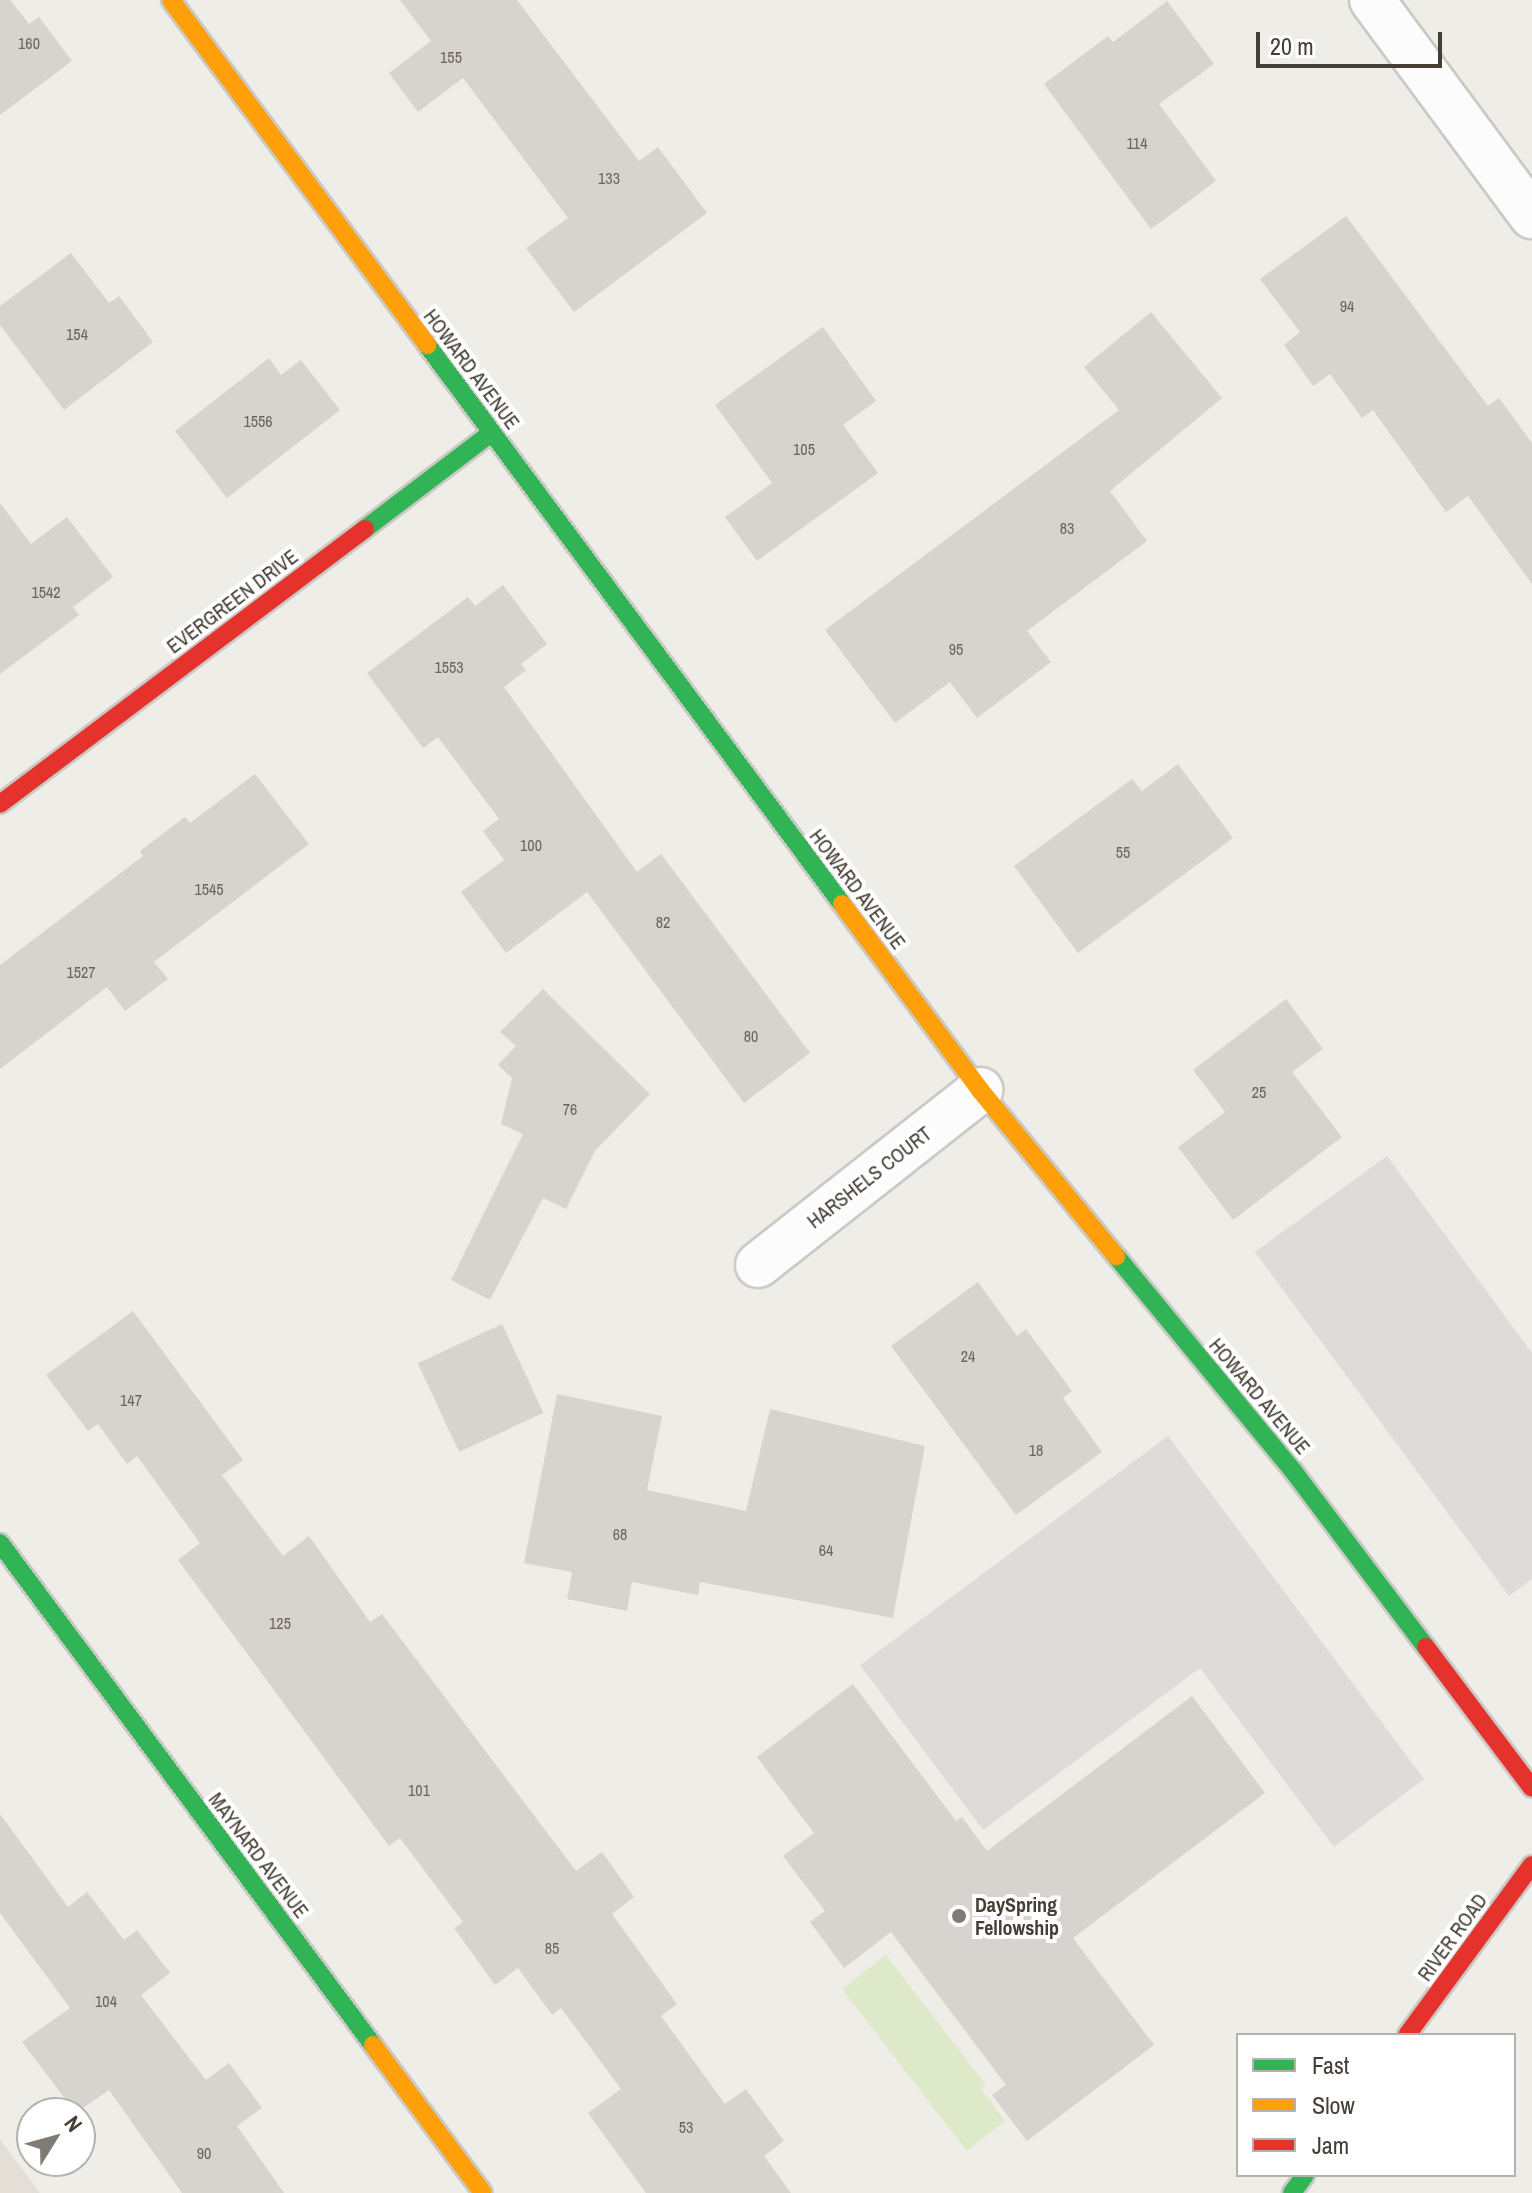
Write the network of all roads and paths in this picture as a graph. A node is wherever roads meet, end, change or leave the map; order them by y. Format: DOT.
graph roads {
  1 [pos="171,0"];
  2 [pos="1372,0"];
  3 [pos="1532,216"];
  4 [pos="491,433"];
  5 [pos="0,804"];
  6 [pos="980,1090"];
  7 [pos="758,1265"];
  8 [pos="0,1543"];
  9 [pos="1532,1788"];
  10 [pos="1532,1865"];
  11 [pos="1408,2033"];
  12 [pos="483,2193"];
  1 -- 4 [label="street, HOWARD AVENUE"];
  2 -- 3 [label="street"];
  4 -- 5 [label="street, EVERGREEN DRIVE"];
  4 -- 6 [label="street, HOWARD AVENUE"];
  6 -- 7 [label="street, HARSHELS COURT"];
  6 -- 9 [label="street, HOWARD AVENUE"];
  8 -- 12 [label="street, MAYNARD AVENUE"];
  10 -- 11 [label="street, RIVER ROAD"];
}
